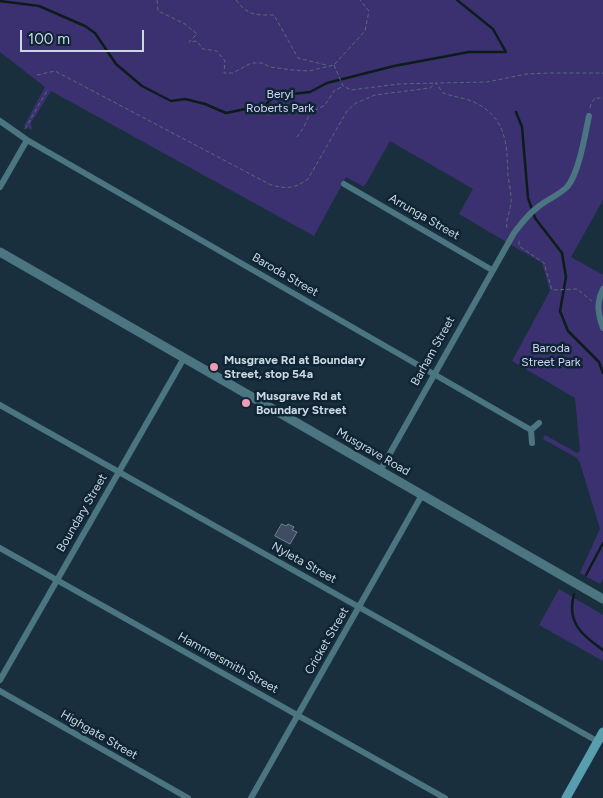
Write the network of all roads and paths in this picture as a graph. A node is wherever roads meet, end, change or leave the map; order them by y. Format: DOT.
graph roads {
  1 [pos="157,0"];
  2 [pos="236,0"];
  3 [pos="360,0"];
  4 [pos="334,65"];
  5 [pos="328,66"];
  6 [pos="603,73"];
  7 [pos="37,75"];
  8 [pos="436,83"];
  9 [pos="343,86"];
  10 [pos="48,89"];
  11 [pos="603,98"];
  12 [pos="590,116"];
  13 [pos="0,121"];
  14 [pos="297,137"];
  15 [pos="24,138"];
  16 [pos="344,184"];
  17 [pos="0,187"];
  18 [pos="514,233"];
  19 [pos="0,252"];
  20 [pos="492,270"];
  21 [pos="603,289"];
  22 [pos="596,303"];
  23 [pos="603,328"];
  24 [pos="184,358"];
  25 [pos="434,374"];
  26 [pos="0,405"];
  27 [pos="539,423"];
  28 [pos="531,430"];
  29 [pos="532,443"];
  30 [pos="380,471"];
  31 [pos="119,472"];
  32 [pos="422,495"];
  33 [pos="0,548"];
  34 [pos="57,580"];
  35 [pos="603,600"];
  36 [pos="359,607"];
  37 [pos="0,680"];
  38 [pos="0,691"];
  39 [pos="298,715"];
  40 [pos="603,732"];
  41 [pos="598,741"];
  42 [pos="188,798"];
  43 [pos="251,798"];
  44 [pos="445,798"];
  45 [pos="566,798"];
  1 -- 5 [label="path"];
  2 -- 5 [label="path"];
  3 -- 4 [label="path"];
  4 -- 5 [label="path"];
  4 -- 9 [label="path"];
  6 -- 8 [label="path"];
  7 -- 8 [label="path"];
  8 -- 9 [label="path"];
  8 -- 18 [label="path"];
  9 -- 14 [label="path"];
  10 -- 15 [label="path"];
  11 -- 12 [label="path"];
  12 -- 18 [label="street, Barham Street"];
  13 -- 15 [label="street, Baroda Street"];
  15 -- 17 [label="street"];
  15 -- 25 [label="street, Baroda Street"];
  16 -- 20 [label="street, Arrunga Street"];
  18 -- 20 [label="street, Barham Street"];
  18 -- 22 [label="path"];
  19 -- 24 [label="street, Musgrave Road"];
  20 -- 25 [label="street, Barham Street"];
  21 -- 22 [label="street"];
  22 -- 23 [label="street"];
  24 -- 30 [label="street, Musgrave Road"];
  24 -- 31 [label="street, Boundary Street"];
  25 -- 28 [label="street, Baroda Street"];
  25 -- 30 [label="street, Barham Street"];
  26 -- 31 [label="street, Nyleta Street"];
  27 -- 28 [label="street"];
  28 -- 29 [label="street"];
  30 -- 32 [label="street, Musgrave Road"];
  31 -- 34 [label="street, Boundary Street"];
  31 -- 36 [label="street, Nyleta Street"];
  32 -- 35 [label="street, Musgrave Road"];
  32 -- 36 [label="street, Cricket Street"];
  33 -- 34 [label="street, Hammersmith Street"];
  34 -- 37 [label="street, Boundary Street"];
  34 -- 39 [label="street, Hammersmith Street"];
  36 -- 39 [label="street, Cricket Street"];
  36 -- 41 [label="street, Nyleta Street"];
  38 -- 42 [label="street, Highgate Street"];
  39 -- 43 [label="street, Cricket Street"];
  39 -- 44 [label="street, Hammersmith Street"];
  40 -- 41 [label="main road"];
  41 -- 45 [label="main road"];
}
